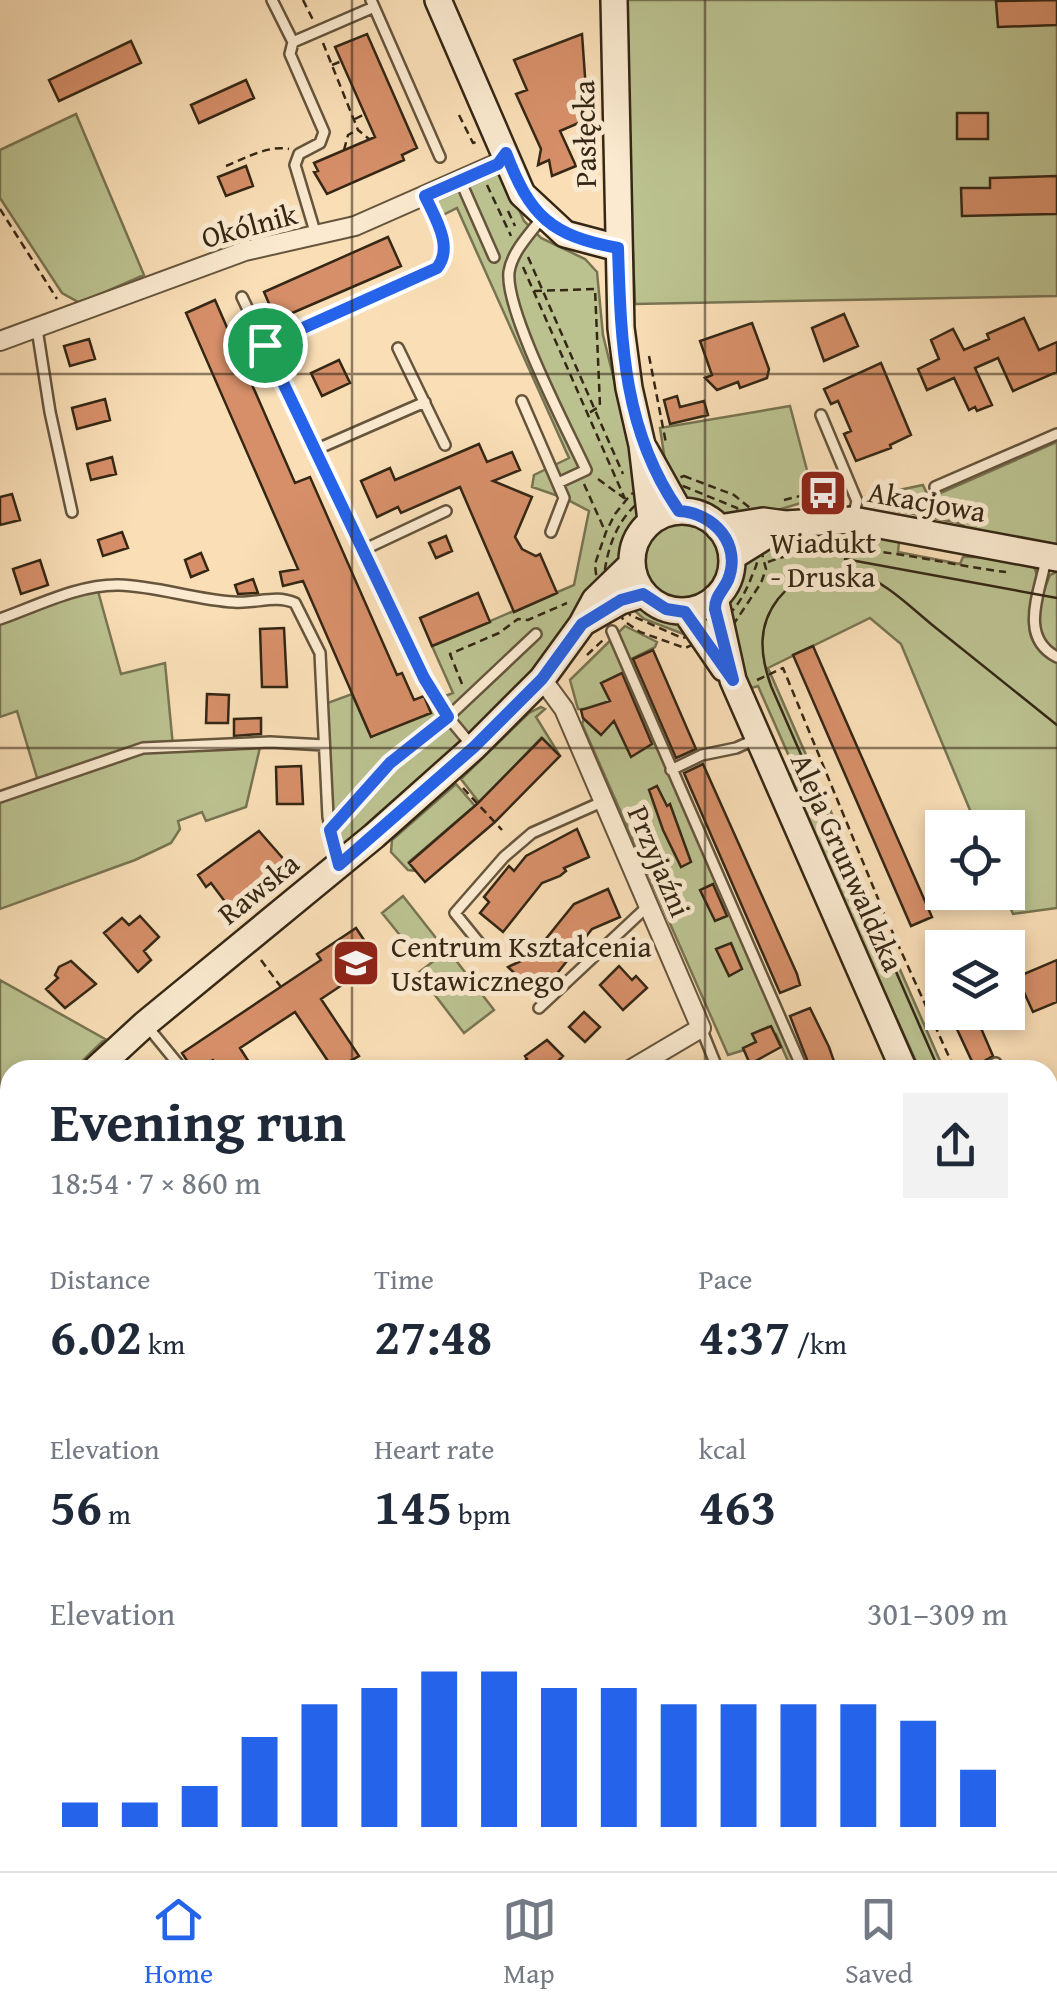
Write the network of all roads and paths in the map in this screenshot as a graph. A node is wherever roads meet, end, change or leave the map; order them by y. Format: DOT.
graph roads {
  1 [pos="272,0"];
  2 [pos="438,0"];
  3 [pos="614,0"];
  4 [pos="372,4"];
  5 [pos="294,42"];
  6 [pos="342,61"];
  7 [pos="365,114"];
  8 [pos="459,115"];
  9 [pos="354,120"];
  10 [pos="358,130"];
  11 [pos="369,139"];
  12 [pos="344,150"];
  13 [pos="478,151"];
  14 [pos="506,153"];
  15 [pos="299,154"];
  16 [pos="440,157"];
  17 [pos="226,166"];
  18 [pos="460,180"];
  19 [pos="487,181"];
  20 [pos="494,186"];
  21 [pos="425,196"];
  22 [pos="502,197"];
  23 [pos="0,210"];
  24 [pos="543,217"];
  25 [pos="316,235"];
  26 [pos="522,243"];
  27 [pos="618,248"];
  28 [pos="494,257"];
  29 [pos="542,290"];
  30 [pos="242,297"];
  31 [pos="68,317"];
  32 [pos="37,329"];
  33 [pos="0,341"];
  34 [pos="265,345"];
  35 [pos="398,348"];
  36 [pos="649,356"];
  37 [pos="522,401"];
  38 [pos="425,402"];
  39 [pos="595,410"];
  40 [pos="588,413"];
  41 [pos="821,415"];
  42 [pos="1057,434"];
  43 [pos="654,443"];
  44 [pos="445,445"];
  45 [pos="315,450"];
  46 [pos="582,471"];
  47 [pos="624,477"];
  48 [pos="675,478"];
  49 [pos="558,483"];
  50 [pos="934,487"];
  51 [pos="632,494"];
  52 [pos="625,499"];
  53 [pos="750,508"];
  54 [pos="849,509"];
  55 [pos="679,511"];
  56 [pos="72,512"];
  57 [pos="446,512"];
  58 [pos="642,512"];
  59 [pos="783,513"];
  60 [pos="719,528"];
  61 [pos="551,532"];
  62 [pos="606,532"];
  63 [pos="898,547"];
  64 [pos="363,550"];
  65 [pos="732,557"];
  66 [pos="962,560"];
  67 [pos="1049,563"];
  68 [pos="631,565"];
  69 [pos="758,566"];
  70 [pos="588,584"];
  71 [pos="643,594"];
  72 [pos="715,598"];
  73 [pos="685,612"];
  74 [pos="576,613"];
  75 [pos="0,620"];
  76 [pos="731,628"];
  77 [pos="612,632"];
  78 [pos="536,634"];
  79 [pos="734,641"];
  80 [pos="1057,657"];
  81 [pos="584,658"];
  82 [pos="542,679"];
  83 [pos="741,682"];
  84 [pos="471,695"];
  85 [pos="448,717"];
  86 [pos="758,738"];
  87 [pos="324,746"];
  88 [pos="474,747"];
  89 [pos="672,770"];
  90 [pos="464,789"];
  91 [pos="0,796"];
  92 [pos="604,801"];
  93 [pos="330,830"];
  94 [pos="502,830"];
  95 [pos="339,865"];
  96 [pos="648,906"];
  97 [pos="485,950"];
  98 [pos="256,954"];
  99 [pos="281,987"];
  100 [pos="539,1008"];
  101 [pos="145,1024"];
  102 [pos="701,1028"];
  103 [pos="106,1060"];
  104 [pos="174,1060"];
  105 [pos="647,1060"];
  106 [pos="714,1060"];
  107 [pos="799,1060"];
  108 [pos="900,1060"];
  109 [pos="950,1060"];
  1 -- 5 [label="lane"];
  2 -- 14 [label="street"];
  3 -- 27 [label="street, Pasłęcka"];
  4 -- 5 [label="lane"];
  4 -- 16 [label="lane"];
  5 -- 15 [label="lane"];
  6 -- 9 [label="path"];
  7 -- 9 [label="path"];
  8 -- 13 [label="path"];
  9 -- 10 [label="path"];
  10 -- 11 [label="path"];
  10 -- 12 [label="path"];
  14 -- 18 [label="street, Okólnik"];
  14 -- 24 [label="street"];
  15 -- 17 [label="path"];
  15 -- 25 [label="lane"];
  18 -- 21 [label="street, Okólnik"];
  18 -- 28 [label="lane"];
  19 -- 20 [label="path"];
  21 -- 25 [label="street, Okólnik"];
  21 -- 34 [label="lane"];
  22 -- 26 [label="path"];
  23 -- 31 [label="path"];
  24 -- 26 [label="lane"];
  24 -- 27 [label="street"];
  25 -- 31 [label="street, Okólnik"];
  26 -- 29 [label="path"];
  26 -- 46 [label="lane"];
  27 -- 43 [label="street, Pasłęcka"];
  29 -- 39 [label="path"];
  29 -- 39 [label="path"];
  29 -- 40 [label="path"];
  30 -- 34 [label="lane"];
  31 -- 32 [label="street, Okólnik"];
  32 -- 33 [label="street, Okólnik"];
  32 -- 56 [label="lane"];
  34 -- 45 [label="lane"];
  35 -- 38 [label="lane"];
  36 -- 43 [label="path"];
  37 -- 49 [label="lane"];
  38 -- 44 [label="lane"];
  38 -- 45 [label="lane"];
  39 -- 40 [label="path"];
  39 -- 47 [label="path"];
  40 -- 52 [label="path"];
  41 -- 54 [label="lane"];
  42 -- 50 [label="lane"];
  43 -- 55 [label="street, Pasłęcka"];
  43 -- 58 [label="street, Pasłęcka"];
  45 -- 64 [label="lane"];
  46 -- 49 [label="lane"];
  46 -- 52 [label="path"];
  46 -- 62 [label="path"];
  48 -- 53 [label="path"];
  49 -- 61 [label="lane"];
  51 -- 58 [label="path"];
  52 -- 62 [label="path"];
  54 -- 59 [label="street, Akacjowa"];
  54 -- 59 [label="path"];
  54 -- 67 [label="street, Akacjowa"];
  55 -- 58 [label="street"];
  55 -- 60 [label="street"];
  57 -- 64 [label="lane"];
  58 -- 68 [label="street"];
  59 -- 60 [label="street, Akacjowa"];
  59 -- 65 [label="street, Akacjowa"];
  60 -- 65 [label="street"];
  62 -- 70 [label="path"];
  63 -- 66 [label="path"];
  64 -- 85 [label="lane"];
  65 -- 72 [label="street"];
  67 -- 69 [label="path"];
  67 -- 80 [label="lane"];
  68 -- 71 [label="street"];
  68 -- 74 [label="street, Rawska"];
  71 -- 73 [label="street"];
  71 -- 74 [label="street, Rawska"];
  72 -- 73 [label="street"];
  72 -- 83 [label="street, Aleja Grunwaldzka"];
  73 -- 83 [label="street, Aleja Grunwaldzka"];
  74 -- 82 [label="street, Rawska"];
  74 -- 84 [label="path"];
  75 -- 87 [label="lane"];
  76 -- 79 [label="path"];
  77 -- 81 [label="path"];
  77 -- 89 [label="lane"];
  78 -- 84 [label="lane"];
  82 -- 88 [label="street, Rawska"];
  82 -- 92 [label="street, Przyjaźni"];
  83 -- 86 [label="street, Aleja Grunwaldzka"];
  83 -- 109 [label="path"];
  84 -- 85 [label="lane"];
  85 -- 88 [label="lane"];
  85 -- 93 [label="lane"];
  86 -- 89 [label="lane"];
  86 -- 108 [label="street, Aleja Grunwaldzka"];
  87 -- 91 [label="lane"];
  87 -- 93 [label="lane"];
  88 -- 95 [label="street, Rawska"];
  89 -- 107 [label="lane"];
  90 -- 94 [label="path"];
  92 -- 96 [label="street, Przyjaźni"];
  92 -- 97 [label="lane"];
  93 -- 95 [label="lane"];
  95 -- 101 [label="street, Rawska"];
  96 -- 100 [label="lane"];
  96 -- 102 [label="street, Przyjaźni"];
  98 -- 99 [label="path"];
  101 -- 103 [label="street, Rawska"];
  101 -- 104 [label="lane"];
  102 -- 105 [label="street"];
  102 -- 106 [label="lane, Przyjaźni"];
}
